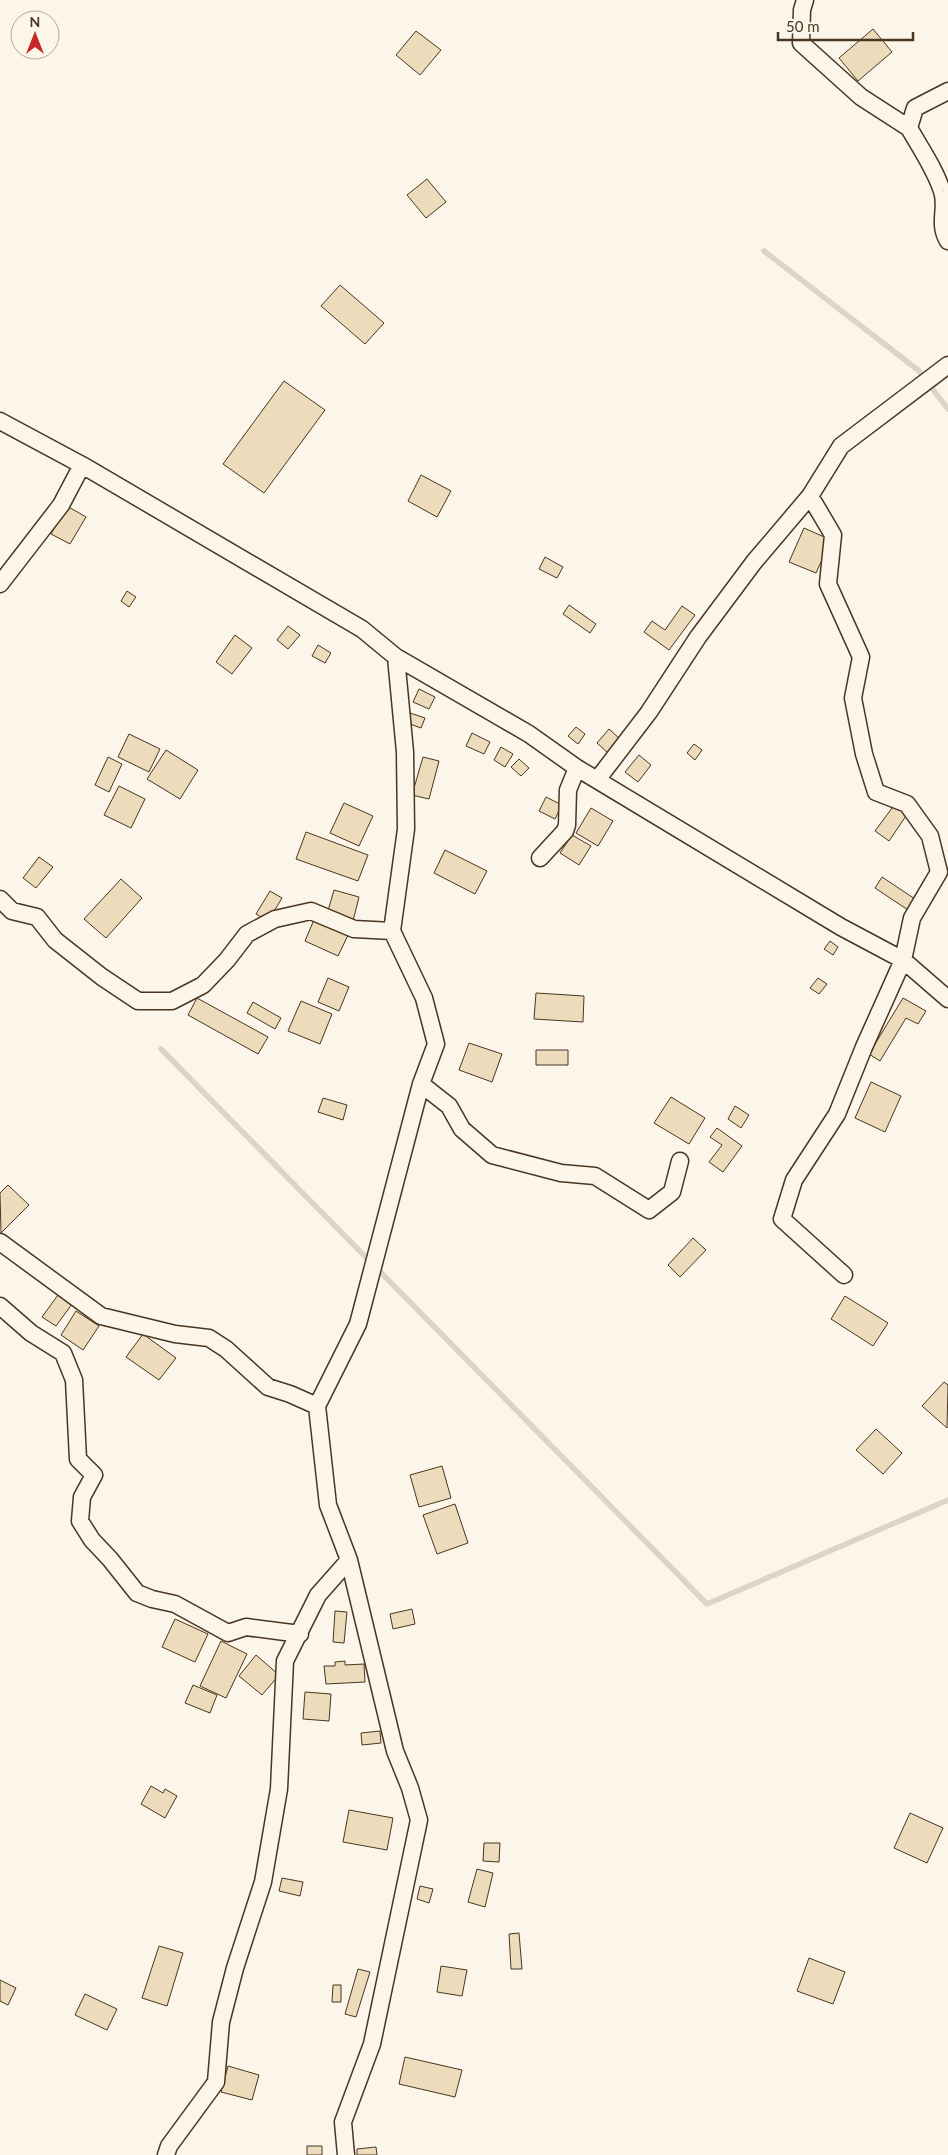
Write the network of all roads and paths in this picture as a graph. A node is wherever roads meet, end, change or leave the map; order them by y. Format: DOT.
graph roads {
  1 [pos="805,0"];
  2 [pos="948,91"];
  3 [pos="910,128"];
  4 [pos="948,241"];
  5 [pos="948,365"];
  6 [pos="0,421"];
  7 [pos="82,465"];
  8 [pos="810,496"];
  9 [pos="0,584"];
  10 [pos="396,657"];
  11 [pos="577,768"];
  12 [pos="597,780"];
  13 [pos="540,858"];
  14 [pos="0,899"];
  15 [pos="392,931"];
  16 [pos="903,960"];
  17 [pos="948,999"];
  18 [pos="421,1084"];
  19 [pos="680,1161"];
  20 [pos="3,1250"];
  21 [pos="844,1275"];
  22 [pos="0,1306"];
  23 [pos="317,1406"];
  24 [pos="349,1560"];
  25 [pos="300,1634"];
  26 [pos="166,2155"];
  27 [pos="346,2155"];
  1 -- 3 [label="street"];
  2 -- 3 [label="street"];
  3 -- 4 [label="street"];
  5 -- 8 [label="street"];
  6 -- 7 [label="street"];
  7 -- 9 [label="street"];
  7 -- 10 [label="street"];
  8 -- 12 [label="street"];
  8 -- 16 [label="street"];
  10 -- 11 [label="street"];
  10 -- 15 [label="street"];
  11 -- 12 [label="street"];
  11 -- 13 [label="street"];
  12 -- 16 [label="street"];
  14 -- 15 [label="street"];
  15 -- 18 [label="street"];
  16 -- 17 [label="street"];
  16 -- 21 [label="street"];
  18 -- 19 [label="street"];
  18 -- 23 [label="street"];
  20 -- 23 [label="street"];
  22 -- 25 [label="street"];
  23 -- 24 [label="street"];
  24 -- 25 [label="street"];
  24 -- 27 [label="street"];
  25 -- 26 [label="street"];
}
